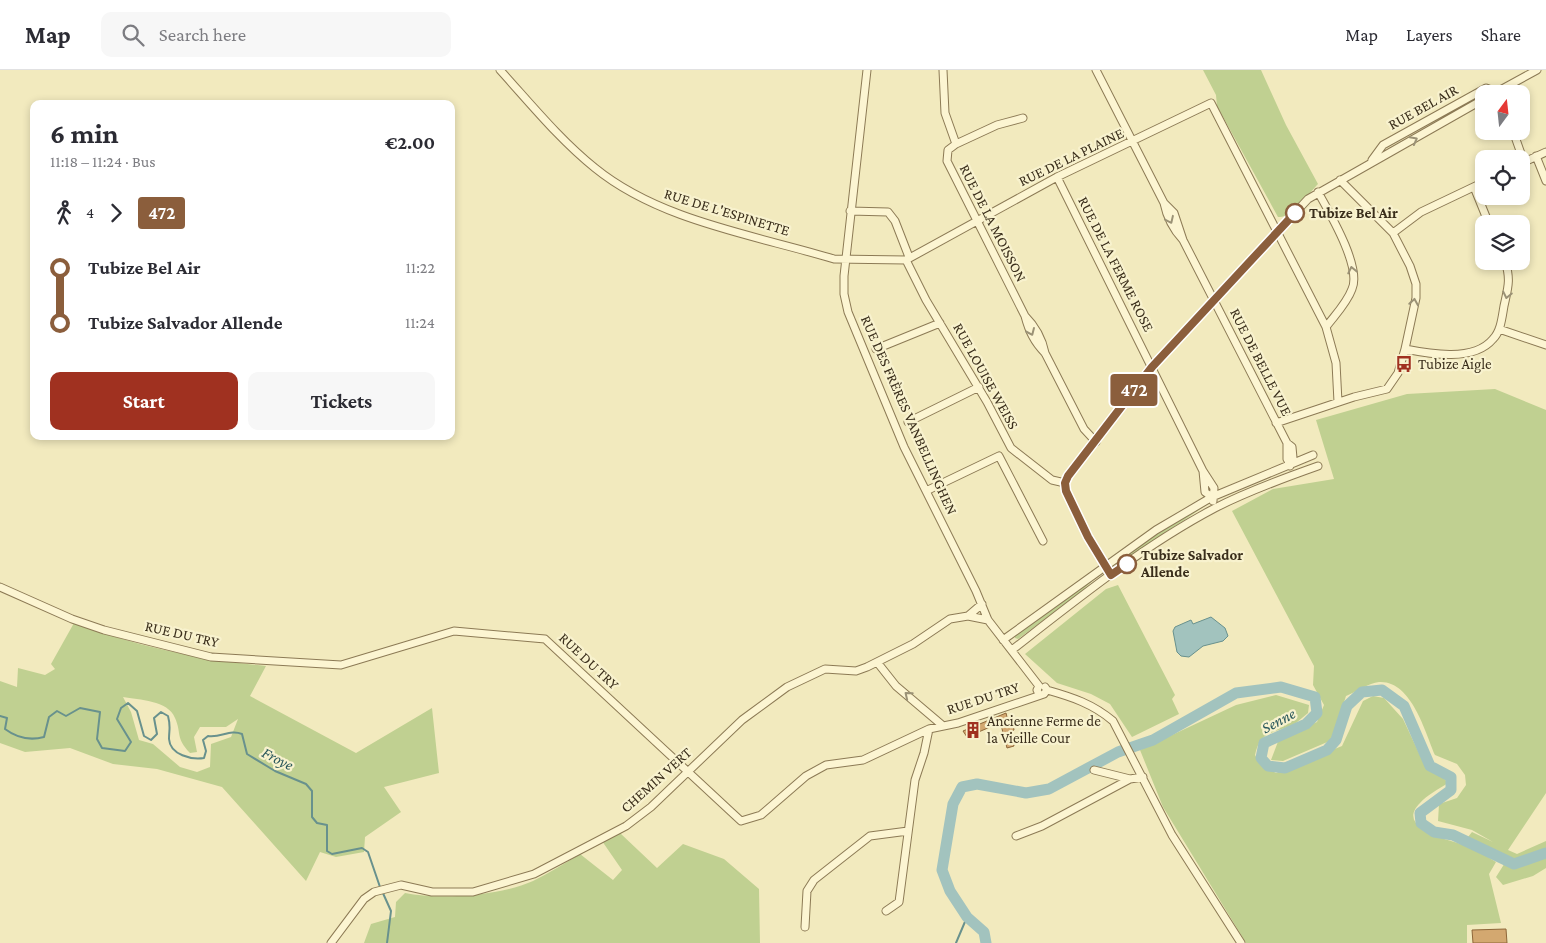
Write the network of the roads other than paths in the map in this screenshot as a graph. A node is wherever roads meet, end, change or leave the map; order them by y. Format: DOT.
graph roads {
  1 [pos="500,70"];
  2 [pos="866,70"];
  3 [pos="944,70"];
  4 [pos="1096,70"];
  5 [pos="1538,70"];
  6 [pos="1512,85"];
  7 [pos="1475,94"];
  8 [pos="1475,104"];
  9 [pos="1023,118"];
  10 [pos="1133,142"];
  11 [pos="956,144"];
  12 [pos="1546,152"];
  13 [pos="1536,156"];
  14 [pos="1530,159"];
  15 [pos="1370,162"];
  16 [pos="1057,177"];
  17 [pos="1340,180"];
  18 [pos="1546,181"];
  19 [pos="1474,187"];
  20 [pos="1318,192"];
  21 [pos="850,211"];
  22 [pos="1485,215"];
  23 [pos="977,222"];
  24 [pos="1278,232"];
  25 [pos="1393,233"];
  26 [pos="908,258"];
  27 [pos="846,259"];
  28 [pos="1508,270"];
  29 [pos="1214,301"];
  30 [pos="940,323"];
  31 [pos="1326,328"];
  32 [pos="1499,329"];
  33 [pos="1546,345"];
  34 [pos="876,349"];
  35 [pos="1404,349"];
  36 [pos="1152,367"];
  37 [pos="979,387"];
  38 [pos="1338,402"];
  39 [pos="908,422"];
  40 [pos="1276,423"];
  41 [pos="1096,442"];
  42 [pos="1313,455"];
  43 [pos="1290,464"];
  44 [pos="1318,466"];
  45 [pos="1289,476"];
  46 [pos="1065,483"];
  47 [pos="926,491"];
  48 [pos="1212,498"];
  49 [pos="1215,508"];
  50 [pos="1043,541"];
  51 [pos="1105,566"];
  52 [pos="1111,575"];
  53 [pos="0,587"];
  54 [pos="982,604"];
  55 [pos="968,616"];
  56 [pos="988,620"];
  57 [pos="1004,640"];
  58 [pos="1012,650"];
  59 [pos="877,662"];
  60 [pos="1039,690"];
  61 [pos="942,725"];
  62 [pos="928,729"];
  63 [pos="1094,770"];
  64 [pos="688,772"];
  65 [pos="1143,777"];
  66 [pos="1130,779"];
  67 [pos="908,831"];
  68 [pos="1016,836"];
  69 [pos="886,911"];
  70 [pos="805,927"];
  71 [pos="331,943"];
  72 [pos="1241,943"];
  1 -- 27 [label="street, RUE DE L'ESPINETTE"];
  2 -- 21 [label="street, RUE DES FRÈRES VANBELLINGHEN"];
  3 -- 11 [label="street, RUE DE LA MOISSON"];
  4 -- 10 [label="street, RUE DE BELLE VUE"];
  5 -- 6 [label="street, RUE BEL AIR"];
  7 -- 15 [label="street, RUE BEL AIR"];
  15 -- 8 [label="street, RUE BEL AIR, one-way"];
  9 -- 11 [label="street, RUE DE LA MOISSON"];
  10 -- 16 [label="street, RUE DE LA PLAINE"];
  10 -- 24 [label="street, RUE DE LA PLAINE"];
  10 -- 29 [label="street, RUE DE BELLE VUE"];
  11 -- 23 [label="street, RUE DE LA MOISSON"];
  12 -- 13 [label="street"];
  13 -- 14 [label="street"];
  13 -- 18 [label="street"];
  15 -- 17 [label="street, RUE BEL AIR"];
  16 -- 23 [label="street, RUE DE LA PLAINE"];
  16 -- 36 [label="street, RUE DE LA FERME ROSE"];
  17 -- 20 [label="street, RUE BEL AIR"];
  17 -- 25 [label="street"];
  19 -- 22 [label="street"];
  19 -- 25 [label="street"];
  20 -- 24 [label="street, RUE BEL AIR"];
  31 -- 20 [label="street, one-way"];
  21 -- 26 [label="street, RUE LOUISE WEISS"];
  21 -- 27 [label="street, RUE DES FRÈRES VANBELLINGHEN"];
  23 -- 26 [label="street, RUE DE LA PLAINE"];
  23 -- 41 [label="street, RUE DE LA MOISSON"];
  24 -- 29 [label="street, RUE BEL AIR"];
  24 -- 31 [label="street"];
  35 -- 25 [label="street, one-way"];
  26 -- 27 [label="street, RUE DE L'ESPINETTE"];
  26 -- 30 [label="street, RUE LOUISE WEISS"];
  27 -- 47 [label="street, RUE DES FRÈRES VANBELLINGHEN"];
  28 -- 32 [label="street, one-way"];
  29 -- 36 [label="street, RUE BEL AIR"];
  29 -- 40 [label="street, RUE DE BELLE VUE"];
  30 -- 34 [label="street"];
  30 -- 37 [label="street, RUE LOUISE WEISS"];
  31 -- 38 [label="street"];
  32 -- 33 [label="street"];
  32 -- 35 [label="street"];
  35 -- 38 [label="street"];
  36 -- 41 [label="street, RUE BEL AIR"];
  36 -- 48 [label="street, RUE DE LA FERME ROSE"];
  37 -- 39 [label="street"];
  37 -- 46 [label="street, RUE LOUISE WEISS"];
  38 -- 40 [label="street"];
  40 -- 43 [label="street, RUE DE BELLE VUE"];
  41 -- 46 [label="street, RUE BEL AIR"];
  42 -- 43 [label="street"];
  43 -- 45 [label="street, RUE DE BELLE VUE"];
  43 -- 48 [label="street"];
  44 -- 45 [label="street"];
  45 -- 49 [label="street"];
  46 -- 51 [label="street"];
  47 -- 50 [label="street"];
  47 -- 54 [label="street, RUE DES FRÈRES VANBELLINGHEN"];
  48 -- 49 [label="street, RUE DE LA FERME ROSE"];
  48 -- 51 [label="street"];
  49 -- 52 [label="street"];
  51 -- 52 [label="street"];
  51 -- 57 [label="street"];
  52 -- 58 [label="street"];
  53 -- 64 [label="street, RUE DU TRY"];
  54 -- 55 [label="street, CHEMIN VERT"];
  54 -- 56 [label="street, RUE DES FRÈRES VANBELLINGHEN"];
  55 -- 56 [label="street, CHEMIN VERT"];
  55 -- 59 [label="street, CHEMIN VERT"];
  56 -- 57 [label="street, RUE DES FRÈRES VANBELLINGHEN"];
  57 -- 58 [label="street, RUE DES FRÈRES VANBELLINGHEN"];
  58 -- 60 [label="street, RUE DES FRÈRES VANBELLINGHEN"];
  61 -- 59 [label="street, one-way"];
  59 -- 64 [label="street, CHEMIN VERT"];
  60 -- 61 [label="street, RUE DU TRY"];
  60 -- 65 [label="street, RUE DES FRÈRES VANBELLINGHEN"];
  61 -- 62 [label="street, RUE DU TRY"];
  62 -- 64 [label="street, RUE DU TRY"];
  62 -- 67 [label="street"];
  63 -- 66 [label="street"];
  64 -- 71 [label="street, CHEMIN VERT"];
  65 -- 66 [label="street"];
  65 -- 72 [label="street, RUE DES FRÈRES VANBELLINGHEN"];
  66 -- 68 [label="street"];
  67 -- 69 [label="street"];
  67 -- 70 [label="street"];
}
